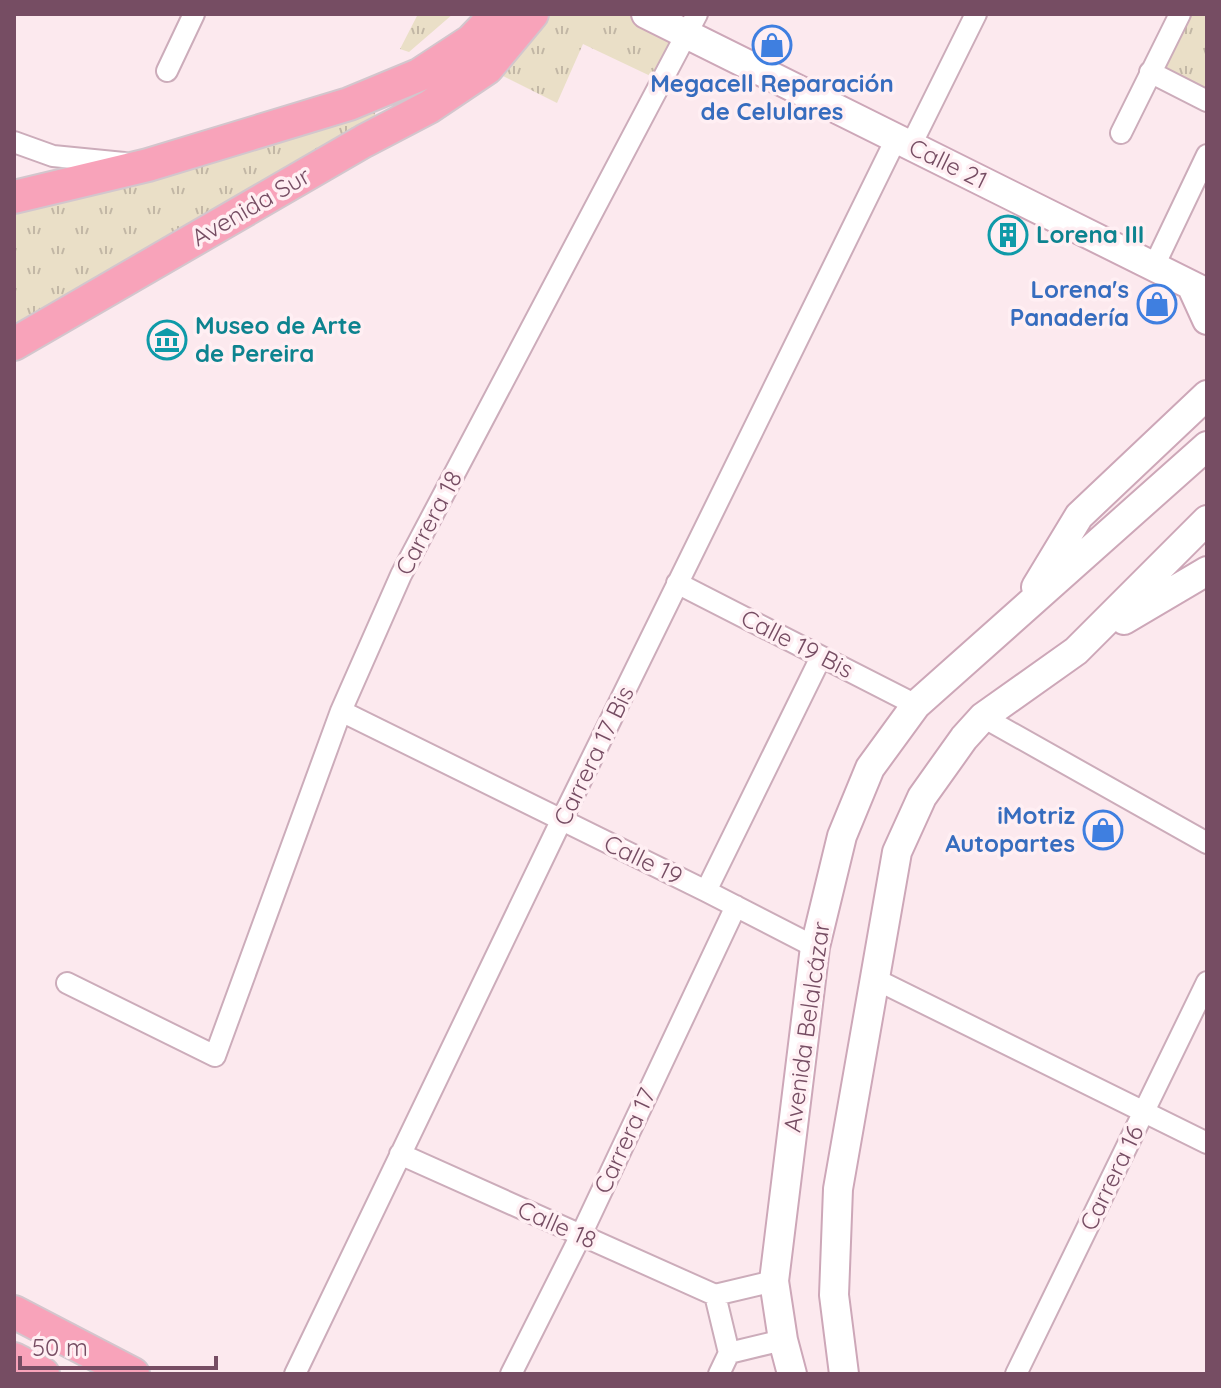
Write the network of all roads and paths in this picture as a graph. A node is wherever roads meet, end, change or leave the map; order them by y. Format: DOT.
graph roads {
  1 [pos="194,14"];
  2 [pos="497,14"];
  3 [pos="532,14"];
  4 [pos="646,14"];
  5 [pos="976,14"];
  6 [pos="1180,14"];
  7 [pos="692,24"];
  8 [pos="167,71"];
  9 [pos="1150,72"];
  10 [pos="1207,101"];
  11 [pos="1121,133"];
  12 [pos="14,142"];
  13 [pos="904,142"];
  14 [pos="1207,155"];
  15 [pos="148,165"];
  16 [pos="14,197"];
  17 [pos="1154,266"];
  18 [pos="1199,289"];
  19 [pos="1207,320"];
  20 [pos="14,344"];
  21 [pos="1207,395"];
  22 [pos="1207,446"];
  23 [pos="1207,520"];
  24 [pos="1207,571"];
  25 [pos="677,583"];
  26 [pos="1020,613"];
  27 [pos="1076,651"];
  28 [pos="821,657"];
  29 [pos="916,705"];
  30 [pos="341,711"];
  31 [pos="983,717"];
  32 [pos="561,821"];
  33 [pos="1207,843"];
  34 [pos="706,891"];
  35 [pos="736,906"];
  36 [pos="815,947"];
  37 [pos="873,978"];
  38 [pos="1207,982"];
  39 [pos="67,983"];
  40 [pos="1144,1112"];
  41 [pos="1207,1143"];
  42 [pos="400,1154"];
  43 [pos="581,1235"];
  44 [pos="774,1281"];
  45 [pos="715,1295"];
  46 [pos="14,1312"];
  47 [pos="783,1340"];
  48 [pos="729,1353"];
  49 [pos="14,1359"];
  50 [pos="846,1373"];
  51 [pos="43,1374"];
  52 [pos="133,1374"];
  53 [pos="295,1374"];
  54 [pos="511,1374"];
  55 [pos="719,1374"];
  56 [pos="792,1374"];
  57 [pos="1016,1374"];
  1 -- 8 [label="street"];
  2 -- 15 [label="main road"];
  3 -- 20 [label="main road, Avenida Sur"];
  4 -- 7 [label="main road, Calle 21"];
  5 -- 13 [label="street, Carrera 17 Bis"];
  6 -- 9 [label="street"];
  7 -- 13 [label="main road, Calle 21"];
  7 -- 30 [label="street, Carrera 18"];
  9 -- 10 [label="street"];
  9 -- 11 [label="street"];
  12 -- 15 [label="street"];
  13 -- 17 [label="main road, Calle 21"];
  13 -- 25 [label="street, Carrera 17 Bis"];
  14 -- 17 [label="street"];
  15 -- 16 [label="main road"];
  17 -- 18 [label="main road, Calle 21"];
  18 -- 19 [label="main road"];
  21 -- 26 [label="main road"];
  22 -- 26 [label="main road, Avenida Belalcázar"];
  23 -- 27 [label="main road"];
  24 -- 27 [label="main road"];
  25 -- 28 [label="street, Calle 19 Bis"];
  25 -- 32 [label="street, Carrera 17 Bis"];
  26 -- 29 [label="main road, Avenida Belalcázar"];
  27 -- 31 [label="main road"];
  28 -- 29 [label="street, Calle 19 Bis"];
  28 -- 34 [label="street"];
  29 -- 36 [label="main road, Avenida Belalcázar"];
  30 -- 32 [label="street, Calle 19"];
  30 -- 39 [label="street, Carrera 18"];
  31 -- 33 [label="street"];
  31 -- 37 [label="main road"];
  32 -- 34 [label="street, Calle 19"];
  32 -- 42 [label="street, Carrera 17 Bis"];
  34 -- 35 [label="street, Calle 19"];
  35 -- 36 [label="street, Calle 19"];
  35 -- 43 [label="street, Carrera 17"];
  36 -- 44 [label="main road, Avenida Belalcázar"];
  37 -- 40 [label="street"];
  37 -- 50 [label="main road"];
  38 -- 40 [label="street, Carrera 16"];
  40 -- 41 [label="street"];
  40 -- 57 [label="street, Carrera 16"];
  42 -- 43 [label="street, Calle 18"];
  42 -- 53 [label="street, Carrera 17 Bis"];
  43 -- 45 [label="street, Calle 18"];
  43 -- 54 [label="street, Carrera 17"];
  44 -- 45 [label="street"];
  44 -- 47 [label="main road, Avenida Belalcázar"];
  45 -- 48 [label="street"];
  46 -- 52 [label="main road"];
  47 -- 48 [label="street"];
  47 -- 56 [label="main road, Avenida Belalcázar"];
  48 -- 55 [label="street"];
  49 -- 51 [label="main road"];
}
